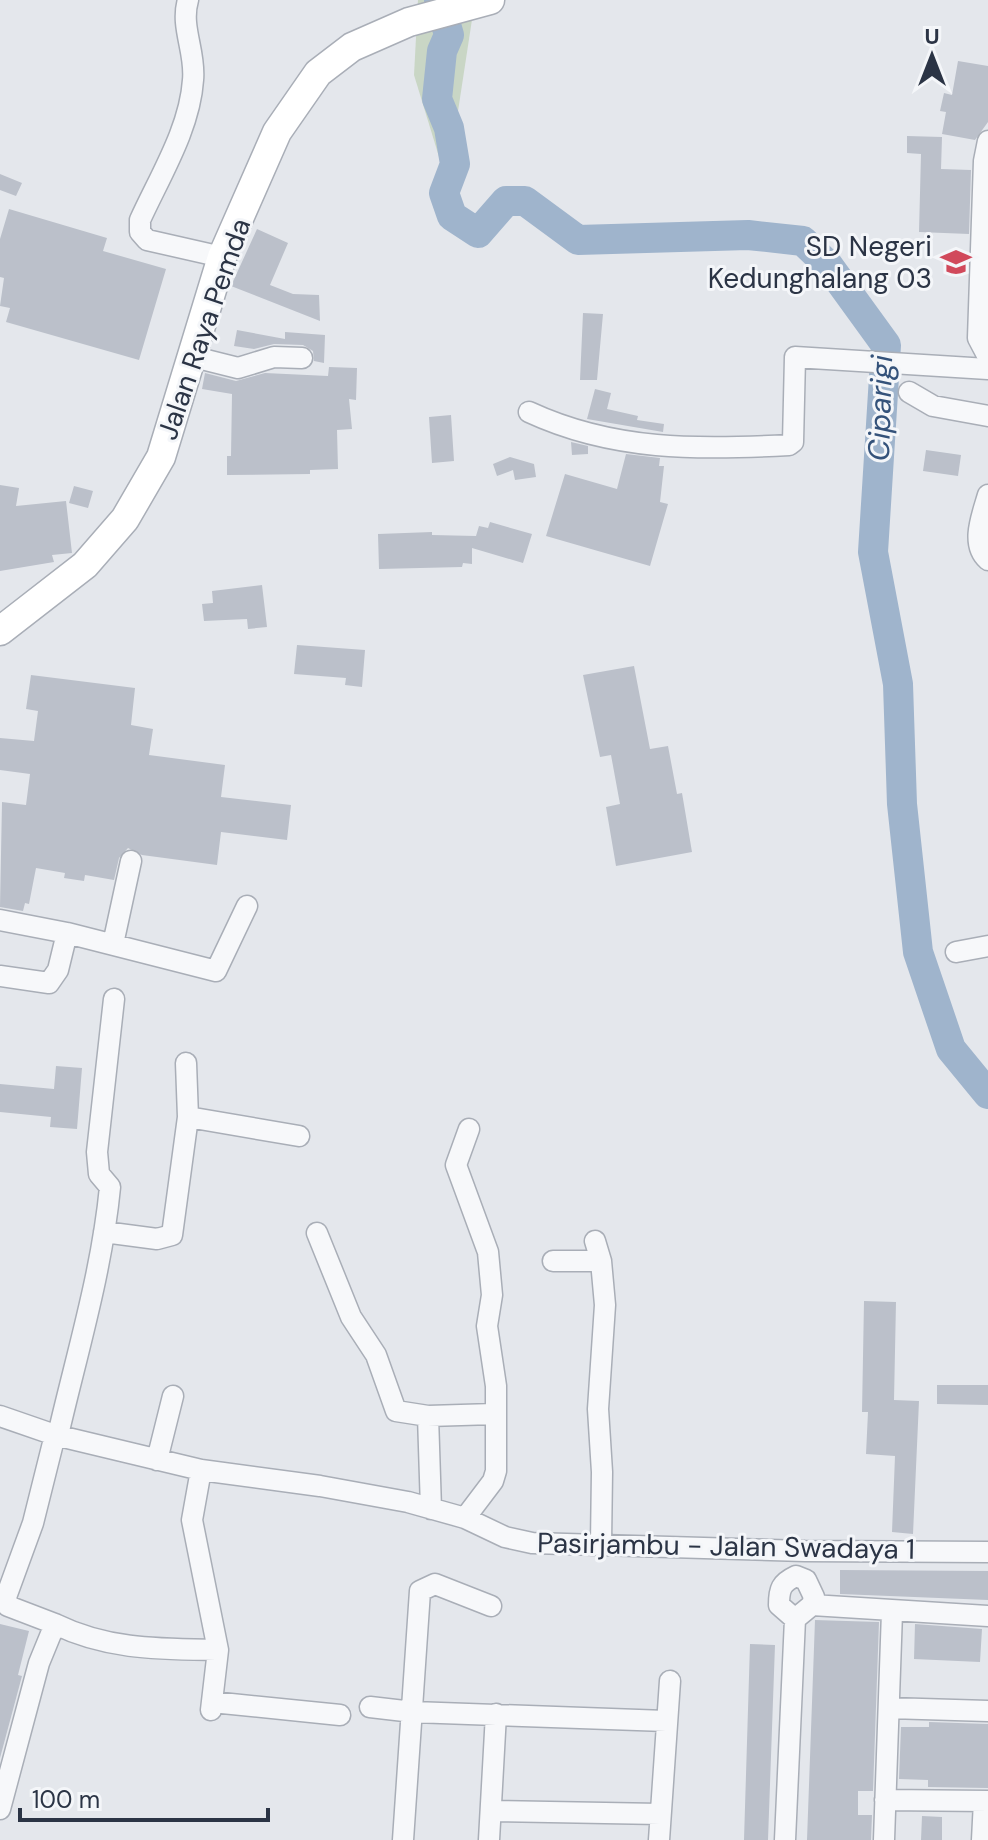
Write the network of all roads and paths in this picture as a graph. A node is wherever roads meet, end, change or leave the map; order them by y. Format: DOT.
graph roads {
  1 [pos="188,0"];
  2 [pos="487,1"];
  3 [pos="988,141"];
  4 [pos="985,210"];
  5 [pos="222,257"];
  6 [pos="190,356"];
  7 [pos="988,357"];
  8 [pos="302,358"];
  9 [pos="988,369"];
  10 [pos="909,392"];
  11 [pos="529,412"];
  12 [pos="988,416"];
  13 [pos="988,495"];
  14 [pos="988,560"];
  15 [pos="0,631"];
  16 [pos="131,861"];
  17 [pos="247,906"];
  18 [pos="0,920"];
  19 [pos="67,933"];
  20 [pos="113,944"];
  21 [pos="988,946"];
  22 [pos="956,952"];
  23 [pos="0,976"];
  24 [pos="114,999"];
  25 [pos="186,1063"];
  26 [pos="188,1117"];
  27 [pos="469,1129"];
  28 [pos="299,1136"];
  29 [pos="104,1232"];
  30 [pos="317,1233"];
  31 [pos="553,1261"];
  32 [pos="173,1396"];
  33 [pos="494,1414"];
  34 [pos="0,1416"];
  35 [pos="428,1416"];
  36 [pos="56,1435"];
  37 [pos="157,1460"];
  38 [pos="201,1470"];
  39 [pos="431,1509"];
  40 [pos="465,1518"];
  41 [pos="601,1543"];
  42 [pos="988,1552"];
  43 [pos="3,1596"];
  44 [pos="812,1605"];
  45 [pos="491,1606"];
  46 [pos="892,1612"];
  47 [pos="988,1616"];
  48 [pos="795,1619"];
  49 [pos="55,1624"];
  50 [pos="218,1650"];
  51 [pos="670,1681"];
  52 [pos="370,1707"];
  53 [pos="889,1708"];
  54 [pos="988,1711"];
  55 [pos="413,1712"];
  56 [pos="496,1714"];
  57 [pos="340,1715"];
  58 [pos="666,1721"];
  59 [pos="885,1800"];
  60 [pos="986,1801"];
  61 [pos="0,1809"];
  62 [pos="491,1811"];
  63 [pos="660,1814"];
  64 [pos="403,1840"];
  65 [pos="489,1840"];
  66 [pos="659,1840"];
  67 [pos="785,1840"];
  68 [pos="884,1840"];
  69 [pos="982,1840"];
  1 -- 5 [label="street"];
  2 -- 5 [label="main road, Jalan Raya Pemda"];
  3 -- 4 [label="street"];
  4 -- 7 [label="street"];
  5 -- 6 [label="main road, Jalan Raya Pemda"];
  6 -- 8 [label="street"];
  6 -- 15 [label="main road, Jalan Raya Pemda"];
  9 -- 11 [label="street"];
  10 -- 12 [label="street"];
  13 -- 14 [label="street"];
  16 -- 20 [label="street"];
  17 -- 20 [label="street"];
  18 -- 19 [label="street"];
  19 -- 20 [label="street"];
  19 -- 23 [label="street"];
  21 -- 22 [label="street"];
  24 -- 29 [label="street"];
  25 -- 26 [label="street"];
  26 -- 28 [label="street"];
  26 -- 29 [label="street"];
  27 -- 33 [label="street"];
  29 -- 36 [label="street"];
  30 -- 35 [label="street"];
  31 -- 41 [label="street"];
  32 -- 37 [label="street"];
  33 -- 35 [label="street"];
  33 -- 40 [label="street"];
  34 -- 36 [label="street, Pasirjambu - Jalan Swadaya 1"];
  35 -- 39 [label="street"];
  36 -- 37 [label="street, Pasirjambu - Jalan Swadaya 1"];
  36 -- 43 [label="street"];
  37 -- 38 [label="street, Pasirjambu - Jalan Swadaya 1"];
  38 -- 39 [label="street, Pasirjambu - Jalan Swadaya 1"];
  38 -- 50 [label="street"];
  39 -- 40 [label="street, Pasirjambu - Jalan Swadaya 1"];
  40 -- 41 [label="street, Pasirjambu - Jalan Swadaya 1"];
  41 -- 42 [label="street, Pasirjambu - Jalan Swadaya 1"];
  43 -- 49 [label="street"];
  44 -- 46 [label="street"];
  44 -- 48 [label="street"];
  44 -- 48 [label="street"];
  45 -- 55 [label="street"];
  46 -- 47 [label="street"];
  46 -- 53 [label="street"];
  48 -- 67 [label="street"];
  49 -- 50 [label="street"];
  49 -- 61 [label="street"];
  50 -- 57 [label="street"];
  51 -- 58 [label="street"];
  52 -- 55 [label="street"];
  53 -- 54 [label="street"];
  53 -- 59 [label="street"];
  55 -- 56 [label="street"];
  55 -- 64 [label="street"];
  56 -- 58 [label="street"];
  56 -- 62 [label="street"];
  58 -- 63 [label="street"];
  59 -- 60 [label="street"];
  59 -- 68 [label="street"];
  60 -- 69 [label="street"];
  62 -- 63 [label="street"];
  62 -- 65 [label="street"];
  63 -- 66 [label="street"];
}
